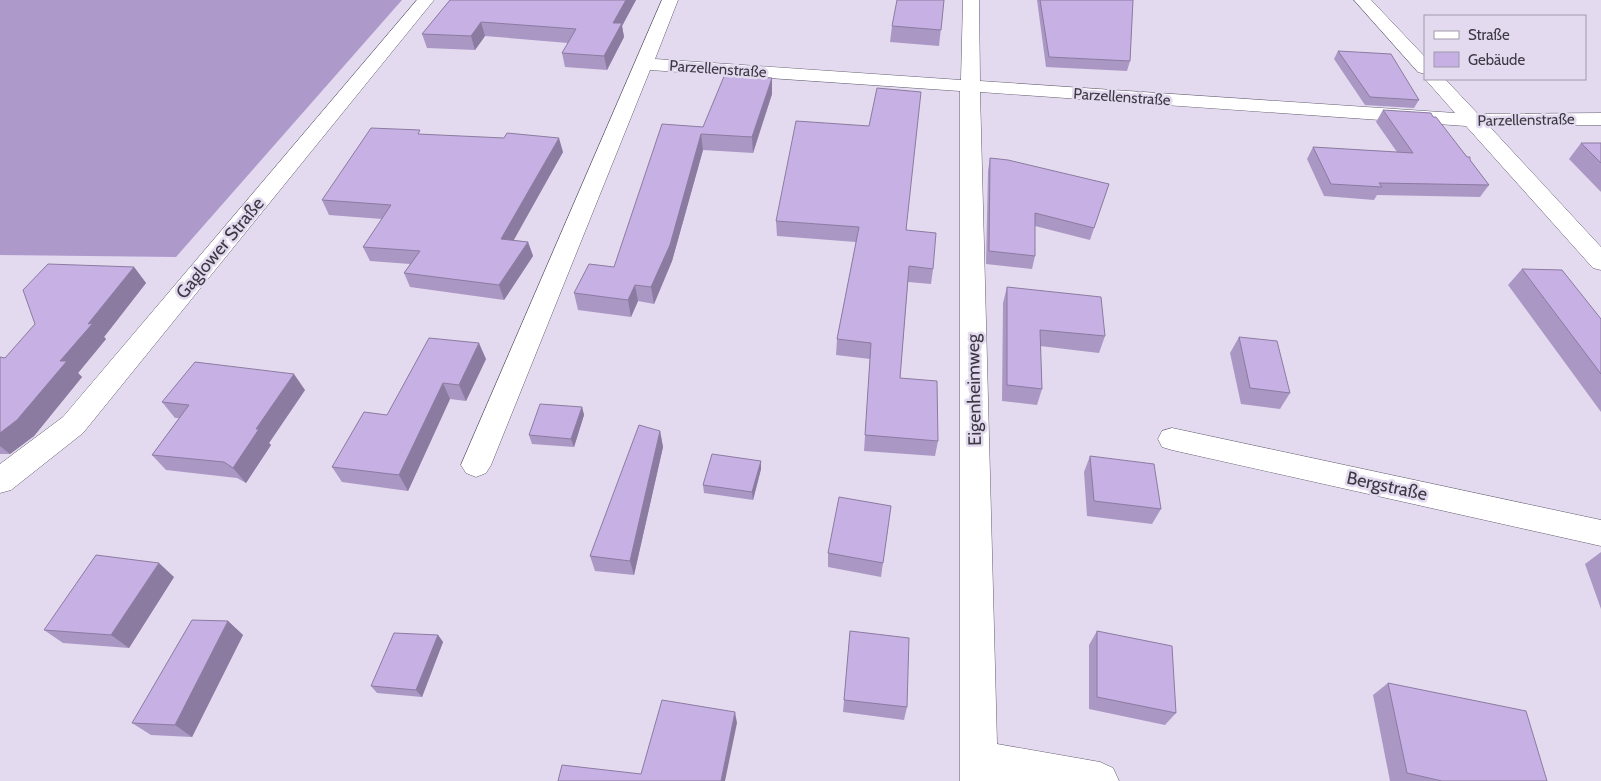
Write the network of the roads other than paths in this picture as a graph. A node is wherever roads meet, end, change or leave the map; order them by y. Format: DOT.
graph roads {
  1 [pos="426,0"];
  2 [pos="670,0"];
  3 [pos="971,0"];
  4 [pos="1362,0"];
  5 [pos="644,64"];
  6 [pos="1424,67"];
  7 [pos="1435,80"];
  8 [pos="970,87"];
  9 [pos="1601,119"];
  10 [pos="1473,120"];
  11 [pos="1601,262"];
  12 [pos="1172,439"];
  13 [pos="476,465"];
  14 [pos="0,480"];
  15 [pos="1601,532"];
  16 [pos="979,770"];
  17 [pos="1100,781"];
  1 -- 14 [label="street, Gaglower Straße"];
  2 -- 5 [label="street, Parzellenstraße"];
  3 -- 8 [label="street, Eigenheimweg"];
  4 -- 6 [label="street"];
  5 -- 8 [label="street, Parzellenstraße"];
  5 -- 13 [label="street, Parzellenstraße"];
  7 -- 10 [label="street"];
  8 -- 10 [label="street, Parzellenstraße"];
  8 -- 16 [label="street, Eigenheimweg"];
  9 -- 10 [label="street, Parzellenstraße"];
  10 -- 11 [label="street"];
  12 -- 15 [label="street, Bergstraße"];
  16 -- 17 [label="street"];
}
